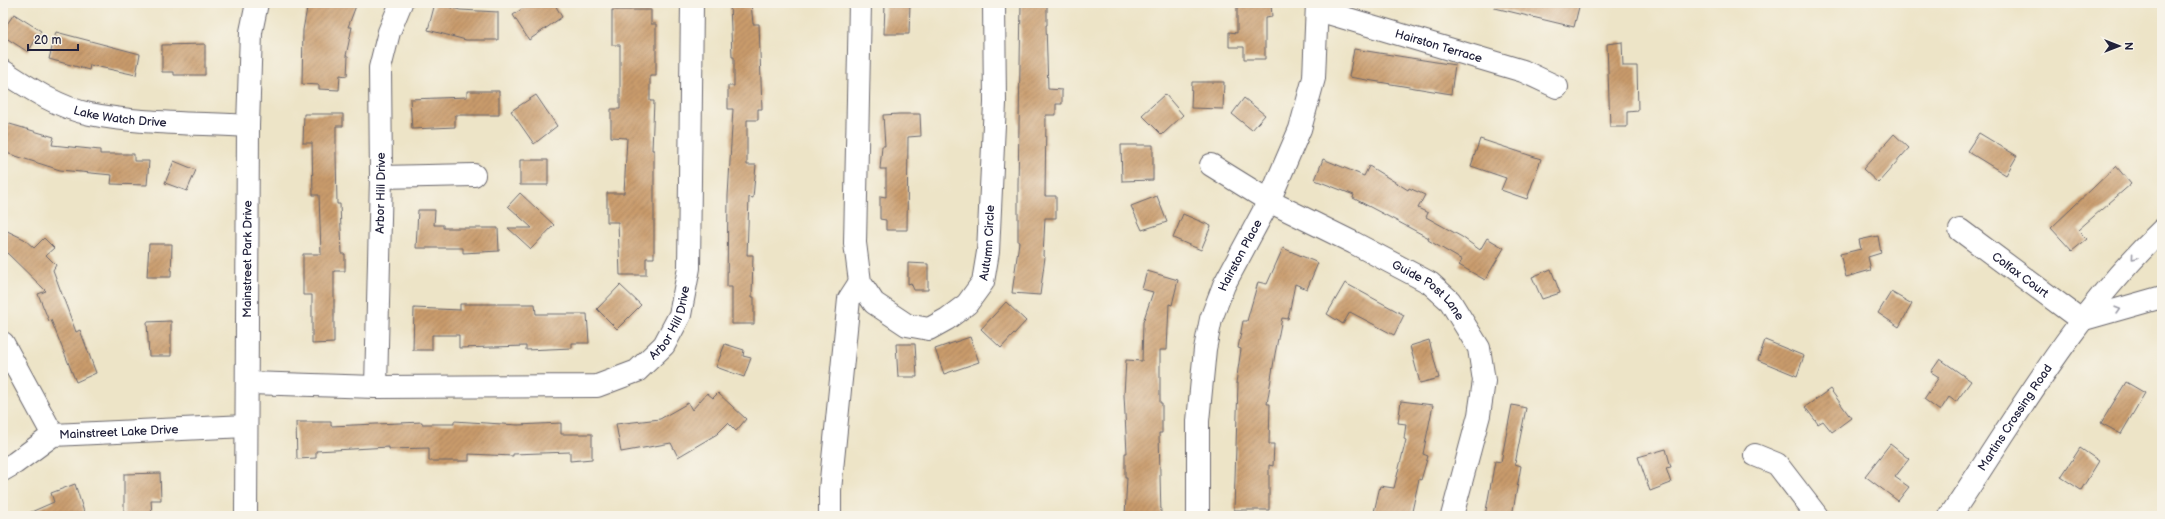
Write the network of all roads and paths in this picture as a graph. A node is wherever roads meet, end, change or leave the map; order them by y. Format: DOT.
graph roads {
  1 [pos="257,3"];
  2 [pos="401,3"];
  3 [pos="692,3"];
  4 [pos="860,3"];
  5 [pos="994,3"];
  6 [pos="1318,6"];
  7 [pos="3,71"];
  8 [pos="1557,87"];
  9 [pos="248,126"];
  10 [pos="1211,165"];
  11 [pos="474,175"];
  12 [pos="381,177"];
  13 [pos="1268,202"];
  14 [pos="1960,230"];
  15 [pos="2162,230"];
  16 [pos="860,282"];
  17 [pos="2162,297"];
  18 [pos="2081,320"];
  19 [pos="3,343"];
  20 [pos="247,383"];
  21 [pos="376,387"];
  22 [pos="246,426"];
  23 [pos="53,435"];
  24 [pos="1755,455"];
  25 [pos="3,470"];
  26 [pos="246,516"];
  27 [pos="830,516"];
  28 [pos="1198,516"];
  29 [pos="1452,516"];
  30 [pos="1817,516"];
  31 [pos="1950,516"];
  1 -- 9 [label="street, Mainstreet Park Drive"];
  2 -- 12 [label="street, Arbor Hill Drive"];
  3 -- 21 [label="street, Arbor Hill Drive"];
  4 -- 16 [label="street, Autumn Circle"];
  5 -- 16 [label="street, Autumn Circle"];
  6 -- 8 [label="street, Hairston Terrace"];
  6 -- 13 [label="street, Hairston Place"];
  7 -- 9 [label="street, Lake Watch Drive"];
  9 -- 20 [label="street, Mainstreet Park Drive"];
  10 -- 13 [label="street, Guide Post Lane"];
  11 -- 12 [label="street"];
  12 -- 21 [label="street, Arbor Hill Drive"];
  13 -- 28 [label="street, Hairston Place"];
  13 -- 29 [label="street, Guide Post Lane"];
  14 -- 18 [label="street, Colfax Court"];
  15 -- 18 [label="street, Martins Crossing Road, one-way"];
  16 -- 27 [label="street"];
  18 -- 17 [label="street, one-way"];
  18 -- 31 [label="street, Martins Crossing Road"];
  19 -- 23 [label="street"];
  20 -- 21 [label="street, Arbor Hill Drive"];
  20 -- 22 [label="street, Mainstreet Park Drive"];
  22 -- 23 [label="street, Mainstreet Lake Drive"];
  22 -- 26 [label="street, Mainstreet Park Drive"];
  23 -- 25 [label="street, Mainstreet Lake Drive"];
  24 -- 30 [label="street"];
}
